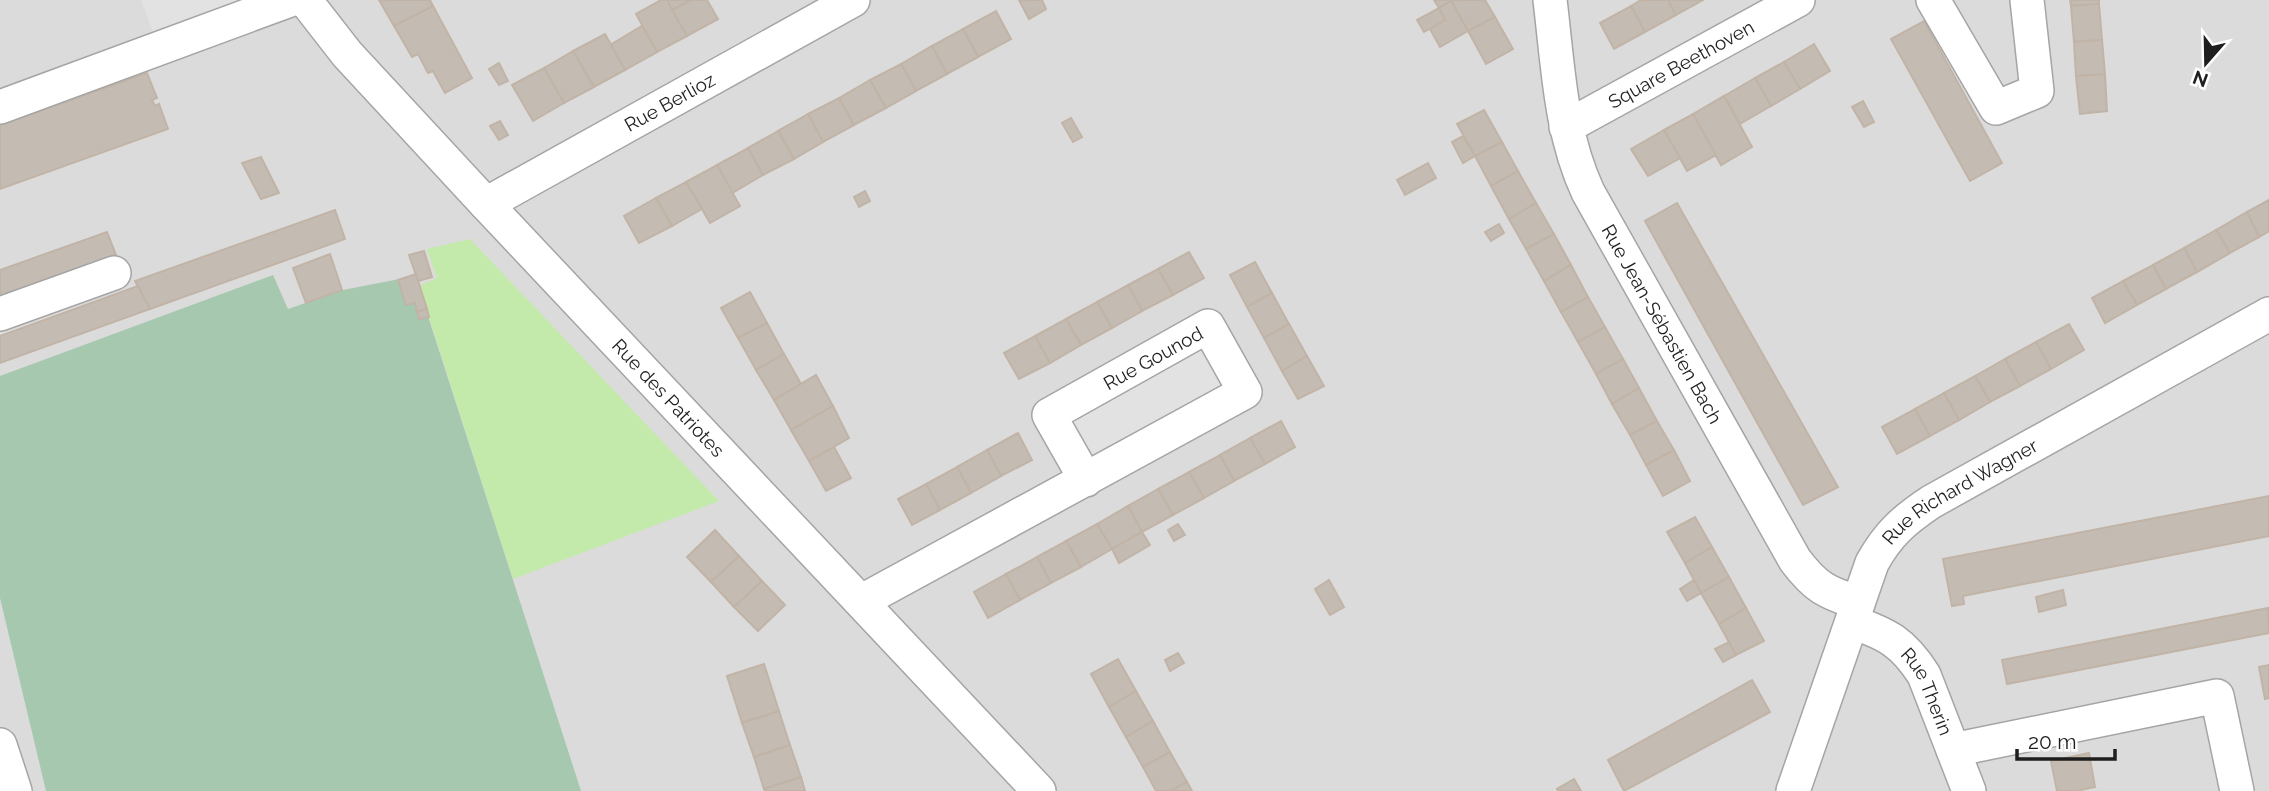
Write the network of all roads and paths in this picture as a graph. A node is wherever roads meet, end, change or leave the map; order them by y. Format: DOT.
graph roads {
  1 [pos="290,0"];
  2 [pos="305,0"];
  3 [pos="853,0"];
  4 [pos="1550,0"];
  5 [pos="1798,0"];
  6 [pos="1933,0"];
  7 [pos="2027,0"];
  8 [pos="0,107"];
  9 [pos="1566,127"];
  10 [pos="486,204"];
  11 [pos="114,273"];
  12 [pos="0,314"];
  13 [pos="2269,314"];
  14 [pos="1086,480"];
  15 [pos="862,601"];
  16 [pos="1855,612"];
  17 [pos="0,746"];
  18 [pos="1953,750"];
  19 [pos="15,791"];
  20 [pos="1039,791"];
  21 [pos="1793,791"];
  22 [pos="1969,791"];
  23 [pos="2236,791"];
  1 -- 8 [label="street"];
  2 -- 10 [label="street, Rue des Patriotes"];
  3 -- 10 [label="street, Rue Berlioz"];
  4 -- 9 [label="street, Rue Jean-Sébastien Bach"];
  5 -- 9 [label="street, Square Beethoven"];
  6 -- 7 [label="street"];
  9 -- 16 [label="street, Rue Jean-Sébastien Bach"];
  10 -- 15 [label="street, Rue des Patriotes"];
  11 -- 12 [label="street"];
  13 -- 16 [label="street, Rue Richard Wagner"];
  14 -- 14 [label="street, Rue Gounod"];
  14 -- 15 [label="street, Rue Gounod"];
  15 -- 20 [label="street, Rue des Patriotes"];
  16 -- 18 [label="street, Rue Therin"];
  16 -- 21 [label="street, Rue Richard Wagner"];
  17 -- 19 [label="street"];
  18 -- 22 [label="street, Rue Therin"];
  18 -- 23 [label="street"];
}
